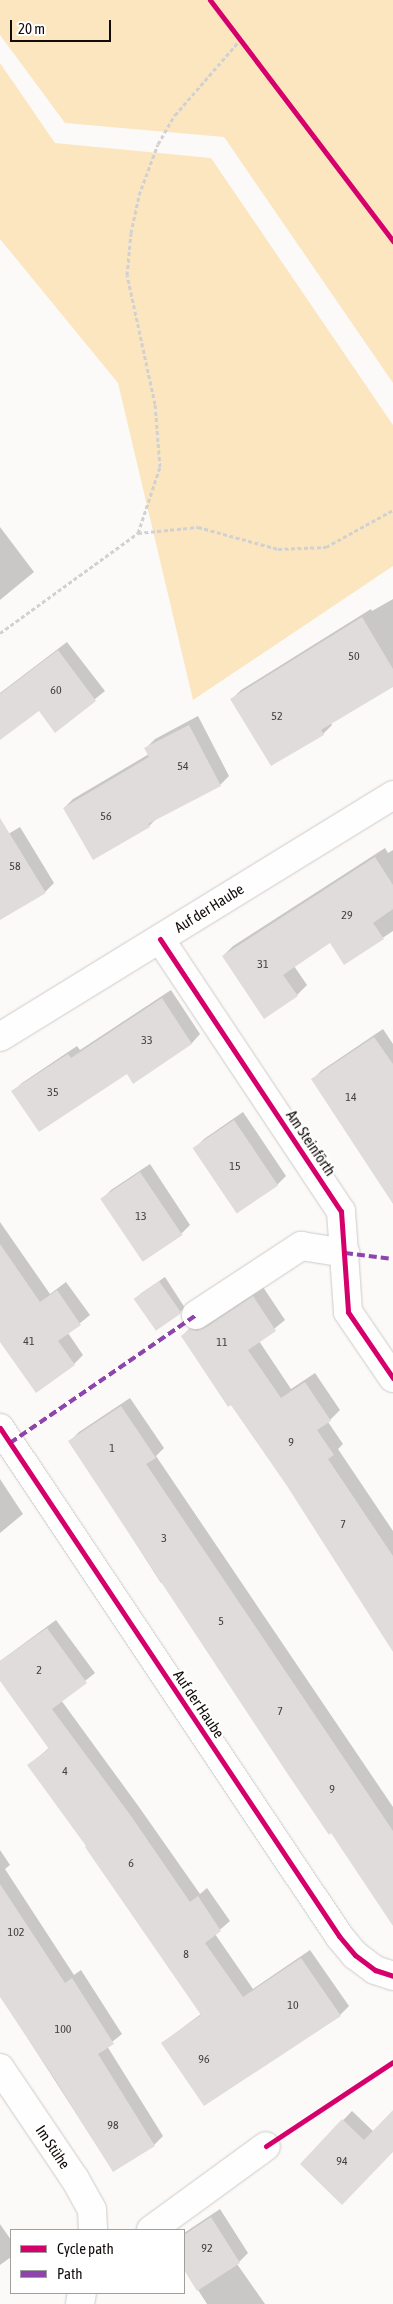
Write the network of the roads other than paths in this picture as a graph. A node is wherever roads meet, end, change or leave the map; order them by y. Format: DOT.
graph roads {
  1 [pos="393,795"];
  2 [pos="160,939"];
  3 [pos="0,1037"];
  4 [pos="345,1253"];
  5 [pos="196,1315"];
  6 [pos="393,1378"];
  7 [pos="0,1428"];
  8 [pos="393,1976"];
  9 [pos="0,2068"];
  10 [pos="266,2146"];
  11 [pos="93,2229"];
  12 [pos="152,2229"];
  1 -- 2 [label="street, Auf der Haube"];
  2 -- 3 [label="street, Auf der Haube"];
  2 -- 4 [label="street, Am Steinförth"];
  4 -- 5 [label="street"];
  4 -- 6 [label="street, Am Steinförth"];
  7 -- 8 [label="street, Auf der Haube"];
  9 -- 11 [label="street, Im Stühe"];
  10 -- 12 [label="street"];
}
